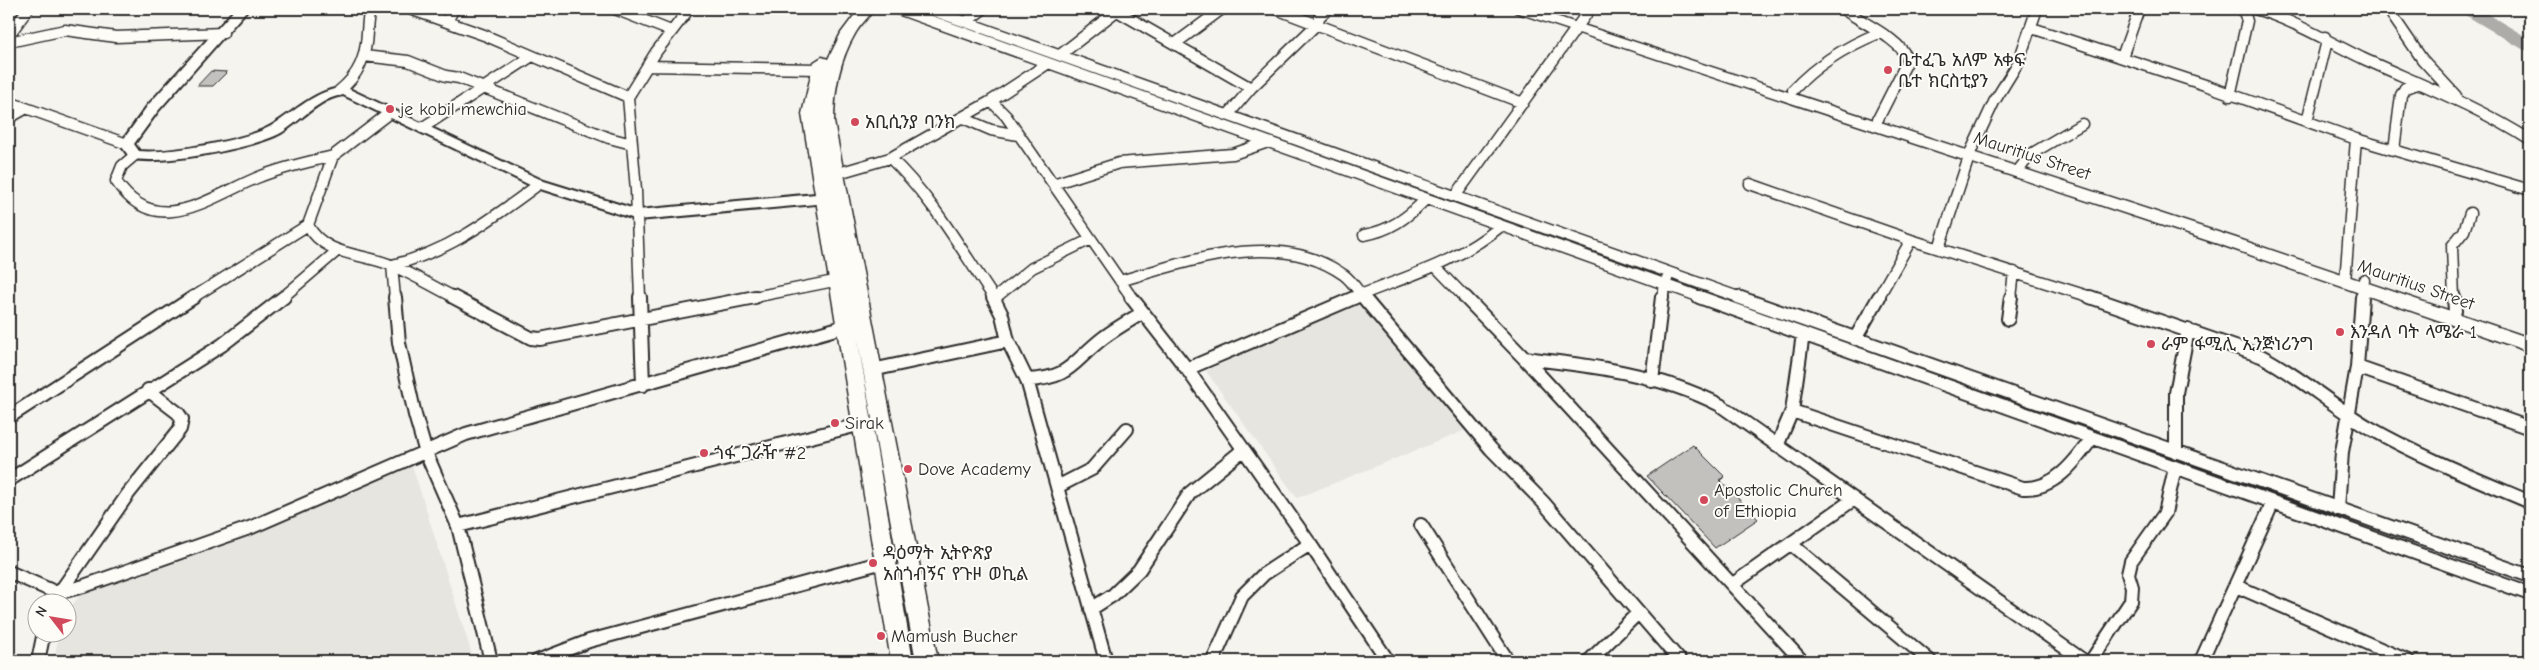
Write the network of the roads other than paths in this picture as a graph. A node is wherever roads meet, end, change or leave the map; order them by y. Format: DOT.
graph roads {
  1 [pos="28,9"];
  2 [pos="242,9"];
  3 [pos="372,9"];
  4 [pos="410,9"];
  5 [pos="454,9"];
  6 [pos="615,9"];
  7 [pos="689,9"];
  8 [pos="852,9"];
  9 [pos="867,9"];
  10 [pos="898,9"];
  11 [pos="929,9"];
  12 [pos="983,9"];
  13 [pos="1222,9"];
  14 [pos="1276,9"];
  15 [pos="1328,9"];
  16 [pos="1520,9"];
  17 [pos="1540,9"];
  18 [pos="1843,9"];
  19 [pos="2038,9"];
  20 [pos="2139,9"];
  21 [pos="2243,9"];
  22 [pos="2255,9"];
  23 [pos="2391,9"];
  24 [pos="1118,10"];
  25 [pos="1582,19"];
  26 [pos="447,21"];
  27 [pos="966,22"];
  28 [pos="1316,25"];
  29 [pos="2032,28"];
  30 [pos="671,31"];
  31 [pos="223,33"];
  32 [pos="1879,33"];
  33 [pos="9,35"];
  34 [pos="2324,37"];
  35 [pos="9,42"];
  36 [pos="1176,43"];
  37 [pos="1060,55"];
  38 [pos="364,56"];
  39 [pos="532,56"];
  40 [pos="2122,57"];
  41 [pos="1047,64"];
  42 [pos="647,66"];
  43 [pos="819,69"];
  44 [pos="2418,84"];
  45 [pos="484,88"];
  46 [pos="1251,88"];
  47 [pos="1793,90"];
  48 [pos="339,91"];
  49 [pos="2230,96"];
  50 [pos="628,97"];
  51 [pos="2460,101"];
  52 [pos="9,102"];
  53 [pos="991,102"];
  54 [pos="1523,103"];
  55 [pos="26,108"];
  56 [pos="388,114"];
  57 [pos="1228,115"];
  58 [pos="9,118"];
  59 [pos="963,118"];
  60 [pos="1878,119"];
  61 [pos="2307,121"];
  62 [pos="2082,124"];
  63 [pos="422,128"];
  64 [pos="1018,135"];
  65 [pos="2356,139"];
  66 [pos="2530,140"];
  67 [pos="1268,142"];
  68 [pos="632,144"];
  69 [pos="131,150"];
  70 [pos="2394,150"];
  71 [pos="1970,154"];
  72 [pos="333,156"];
  73 [pos="890,158"];
  74 [pos="2019,170"];
  75 [pos="835,174"];
  76 [pos="539,184"];
  77 [pos="1053,184"];
  78 [pos="1750,184"];
  79 [pos="2530,190"];
  80 [pos="1456,195"];
  81 [pos="832,198"];
  82 [pos="1425,200"];
  83 [pos="2470,213"];
  84 [pos="638,215"];
  85 [pos="308,225"];
  86 [pos="1501,226"];
  87 [pos="1364,235"];
  88 [pos="1090,239"];
  89 [pos="1911,240"];
  90 [pos="1939,248"];
  91 [pos="338,251"];
  92 [pos="392,266"];
  93 [pos="1437,268"];
  94 [pos="2014,272"];
  95 [pos="1670,273"];
  96 [pos="2346,278"];
  97 [pos="839,280"];
  98 [pos="1120,281"];
  99 [pos="1664,284"];
  100 [pos="2363,284"];
  101 [pos="1361,295"];
  102 [pos="994,298"];
  103 [pos="2455,311"];
  104 [pos="1142,313"];
  105 [pos="2008,320"];
  106 [pos="639,322"];
  107 [pos="846,326"];
  108 [pos="2188,330"];
  109 [pos="1803,334"];
  110 [pos="2530,337"];
  111 [pos="1855,340"];
  112 [pos="1008,341"];
  113 [pos="2530,345"];
  114 [pos="1524,358"];
  115 [pos="2357,366"];
  116 [pos="1187,369"];
  117 [pos="872,370"];
  118 [pos="1027,380"];
  119 [pos="1652,381"];
  120 [pos="643,384"];
  121 [pos="148,390"];
  122 [pos="1792,411"];
  123 [pos="2348,415"];
  124 [pos="9,417"];
  125 [pos="862,424"];
  126 [pos="2530,428"];
  127 [pos="1127,429"];
  128 [pos="2092,438"];
  129 [pos="1777,446"];
  130 [pos="1243,450"];
  131 [pos="2176,452"];
  132 [pos="426,453"];
  133 [pos="2175,468"];
  134 [pos="2228,471"];
  135 [pos="9,480"];
  136 [pos="2228,486"];
  137 [pos="1057,487"];
  138 [pos="1854,499"];
  139 [pos="2274,502"];
  140 [pos="2530,502"];
  141 [pos="2338,509"];
  142 [pos="1421,525"];
  143 [pos="458,526"];
  144 [pos="1310,544"];
  145 [pos="1791,544"];
  146 [pos="887,561"];
  147 [pos="9,572"];
  148 [pos="2530,576"];
  149 [pos="1733,584"];
  150 [pos="2236,586"];
  151 [pos="44,592"];
  152 [pos="59,592"];
  153 [pos="72,592"];
  154 [pos="2530,594"];
  155 [pos="1091,609"];
  156 [pos="1638,613"];
  157 [pos="42,642"];
  158 [pos="2378,656"];
  159 [pos="1385,660"];
  160 [pos="37,661"];
  161 [pos="491,661"];
  162 [pos="537,661"];
  163 [pos="902,661"];
  164 [pos="927,661"];
  165 [pos="1106,661"];
  166 [pos="1213,661"];
  167 [pos="1508,661"];
  168 [pos="1590,661"];
  169 [pos="1680,661"];
  170 [pos="1802,661"];
  171 [pos="1930,661"];
  172 [pos="2084,661"];
  173 [pos="2091,661"];
  174 [pos="2200,661"];
  175 [pos="2408,661"];
  1 -- 33 [label="street"];
  2 -- 31 [label="street"];
  3 -- 38 [label="street"];
  4 -- 26 [label="street"];
  5 -- 26 [label="street"];
  6 -- 30 [label="street"];
  7 -- 30 [label="street"];
  8 -- 43 [label="main road"];
  9 -- 75 [label="main road"];
  10 -- 41 [label="street"];
  11 -- 27 [label="street"];
  12 -- 27 [label="street"];
  13 -- 36 [label="street"];
  14 -- 28 [label="street"];
  15 -- 28 [label="street"];
  16 -- 25 [label="main road, Mauritius Street"];
  17 -- 25 [label="main road, Mauritius Street"];
  18 -- 32 [label="street"];
  19 -- 29 [label="street"];
  20 -- 40 [label="street"];
  21 -- 49 [label="street"];
  22 -- 34 [label="street"];
  23 -- 51 [label="street"];
  24 -- 36 [label="street"];
  24 -- 37 [label="street"];
  25 -- 47 [label="main road, Mauritius Street"];
  25 -- 54 [label="street"];
  25 -- 71 [label="main road, Mauritius Street"];
  26 -- 39 [label="street"];
  27 -- 37 [label="street"];
  28 -- 46 [label="street"];
  28 -- 54 [label="street"];
  29 -- 40 [label="street"];
  29 -- 71 [label="street"];
  30 -- 42 [label="street"];
  31 -- 35 [label="street"];
  31 -- 69 [label="street"];
  32 -- 47 [label="street"];
  32 -- 60 [label="street"];
  34 -- 44 [label="street"];
  34 -- 61 [label="street"];
  36 -- 46 [label="street"];
  37 -- 57 [label="street"];
  38 -- 45 [label="street"];
  38 -- 48 [label="street"];
  39 -- 45 [label="street"];
  39 -- 50 [label="street"];
  40 -- 49 [label="street"];
  41 -- 53 [label="street"];
  41 -- 67 [label="street"];
  42 -- 43 [label="street"];
  42 -- 50 [label="street"];
  43 -- 81 [label="main road"];
  44 -- 51 [label="street"];
  44 -- 70 [label="street"];
  45 -- 63 [label="street"];
  45 -- 68 [label="street"];
  46 -- 57 [label="street"];
  47 -- 60 [label="main road, Mauritius Street"];
  48 -- 56 [label="street"];
  48 -- 69 [label="street"];
  49 -- 61 [label="street"];
  50 -- 68 [label="street"];
  51 -- 66 [label="street"];
  52 -- 55 [label="street"];
  53 -- 59 [label="street"];
  53 -- 64 [label="street"];
  54 -- 80 [label="street"];
  55 -- 58 [label="street"];
  55 -- 69 [label="street"];
  56 -- 63 [label="street"];
  56 -- 72 [label="street"];
  57 -- 80 [label="street"];
  59 -- 64 [label="street"];
  59 -- 73 [label="street"];
  60 -- 71 [label="main road, Mauritius Street"];
  61 -- 65 [label="street"];
  62 -- 74 [label="street"];
  63 -- 76 [label="street"];
  64 -- 77 [label="street"];
  65 -- 70 [label="street"];
  65 -- 96 [label="street"];
  67 -- 77 [label="street"];
  67 -- 82 [label="street"];
  68 -- 84 [label="street"];
  69 -- 72 [label="street"];
  70 -- 79 [label="street"];
  71 -- 74 [label="main road, Mauritius Street"];
  71 -- 90 [label="street"];
  72 -- 85 [label="street"];
  73 -- 75 [label="street"];
  73 -- 102 [label="street"];
  74 -- 96 [label="main road, Mauritius Street"];
  75 -- 81 [label="main road"];
  76 -- 84 [label="street"];
  76 -- 92 [label="street"];
  77 -- 88 [label="street"];
  78 -- 89 [label="street"];
  80 -- 95 [label="street"];
  81 -- 84 [label="street"];
  81 -- 97 [label="main road"];
  81 -- 117 [label="main road"];
  82 -- 86 [label="street"];
  82 -- 87 [label="street"];
  83 -- 103 [label="street"];
  84 -- 106 [label="street"];
  85 -- 91 [label="street"];
  85 -- 124 [label="street"];
  86 -- 93 [label="street"];
  86 -- 99 [label="street"];
  88 -- 98 [label="street"];
  88 -- 102 [label="street"];
  89 -- 90 [label="street"];
  89 -- 111 [label="street"];
  90 -- 94 [label="street"];
  91 -- 92 [label="street"];
  91 -- 121 [label="street"];
  92 -- 106 [label="street"];
  92 -- 132 [label="street"];
  93 -- 101 [label="street"];
  93 -- 114 [label="street"];
  94 -- 105 [label="street"];
  94 -- 108 [label="street"];
  95 -- 99 [label="street"];
  95 -- 111 [label="street"];
  96 -- 100 [label="main road, Mauritius Street"];
  97 -- 106 [label="street"];
  97 -- 107 [label="main road"];
  98 -- 101 [label="street"];
  98 -- 104 [label="street"];
  99 -- 109 [label="street"];
  99 -- 119 [label="street"];
  100 -- 103 [label="main road, Mauritius Street"];
  100 -- 113 [label="main road, Mauritius Street"];
  100 -- 115 [label="street"];
  101 -- 116 [label="street"];
  101 -- 156 [label="street"];
  102 -- 112 [label="street"];
  103 -- 110 [label="main road, Mauritius Street"];
  104 -- 116 [label="street"];
  104 -- 118 [label="street"];
  106 -- 120 [label="street"];
  107 -- 120 [label="street"];
  107 -- 125 [label="main road"];
  108 -- 123 [label="street"];
  108 -- 131 [label="street"];
  109 -- 122 [label="street"];
  109 -- 128 [label="street"];
  111 -- 131 [label="street"];
  112 -- 117 [label="street"];
  112 -- 118 [label="street"];
  114 -- 119 [label="street"];
  114 -- 149 [label="street"];
  115 -- 123 [label="street"];
  115 -- 126 [label="street"];
  116 -- 130 [label="street"];
  117 -- 164 [label="main road"];
  118 -- 137 [label="street"];
  119 -- 129 [label="street"];
  120 -- 132 [label="street"];
  121 -- 135 [label="street"];
  121 -- 152 [label="street"];
  122 -- 128 [label="street"];
  122 -- 129 [label="street"];
  123 -- 140 [label="street"];
  123 -- 141 [label="street"];
  125 -- 143 [label="street"];
  125 -- 146 [label="main road"];
  127 -- 137 [label="street"];
  128 -- 133 [label="street"];
  129 -- 138 [label="street"];
  130 -- 144 [label="street"];
  130 -- 155 [label="street"];
  131 -- 134 [label="street"];
  132 -- 143 [label="street"];
  132 -- 153 [label="street"];
  133 -- 136 [label="street"];
  133 -- 173 [label="street"];
  134 -- 136 [label="street"];
  134 -- 141 [label="street"];
  136 -- 139 [label="street"];
  137 -- 155 [label="street"];
  138 -- 145 [label="street"];
  138 -- 172 [label="street"];
  139 -- 150 [label="street"];
  139 -- 154 [label="street"];
  141 -- 148 [label="street"];
  142 -- 167 [label="street"];
  143 -- 161 [label="street"];
  144 -- 159 [label="street"];
  144 -- 166 [label="street"];
  145 -- 149 [label="street"];
  145 -- 171 [label="street"];
  146 -- 162 [label="street"];
  146 -- 163 [label="main road"];
  147 -- 151 [label="street"];
  149 -- 170 [label="street"];
  150 -- 158 [label="street"];
  150 -- 174 [label="street"];
  155 -- 165 [label="street"];
  156 -- 168 [label="street"];
  156 -- 169 [label="street"];
  157 -- 160 [label="street"];
  158 -- 175 [label="street"];
}
